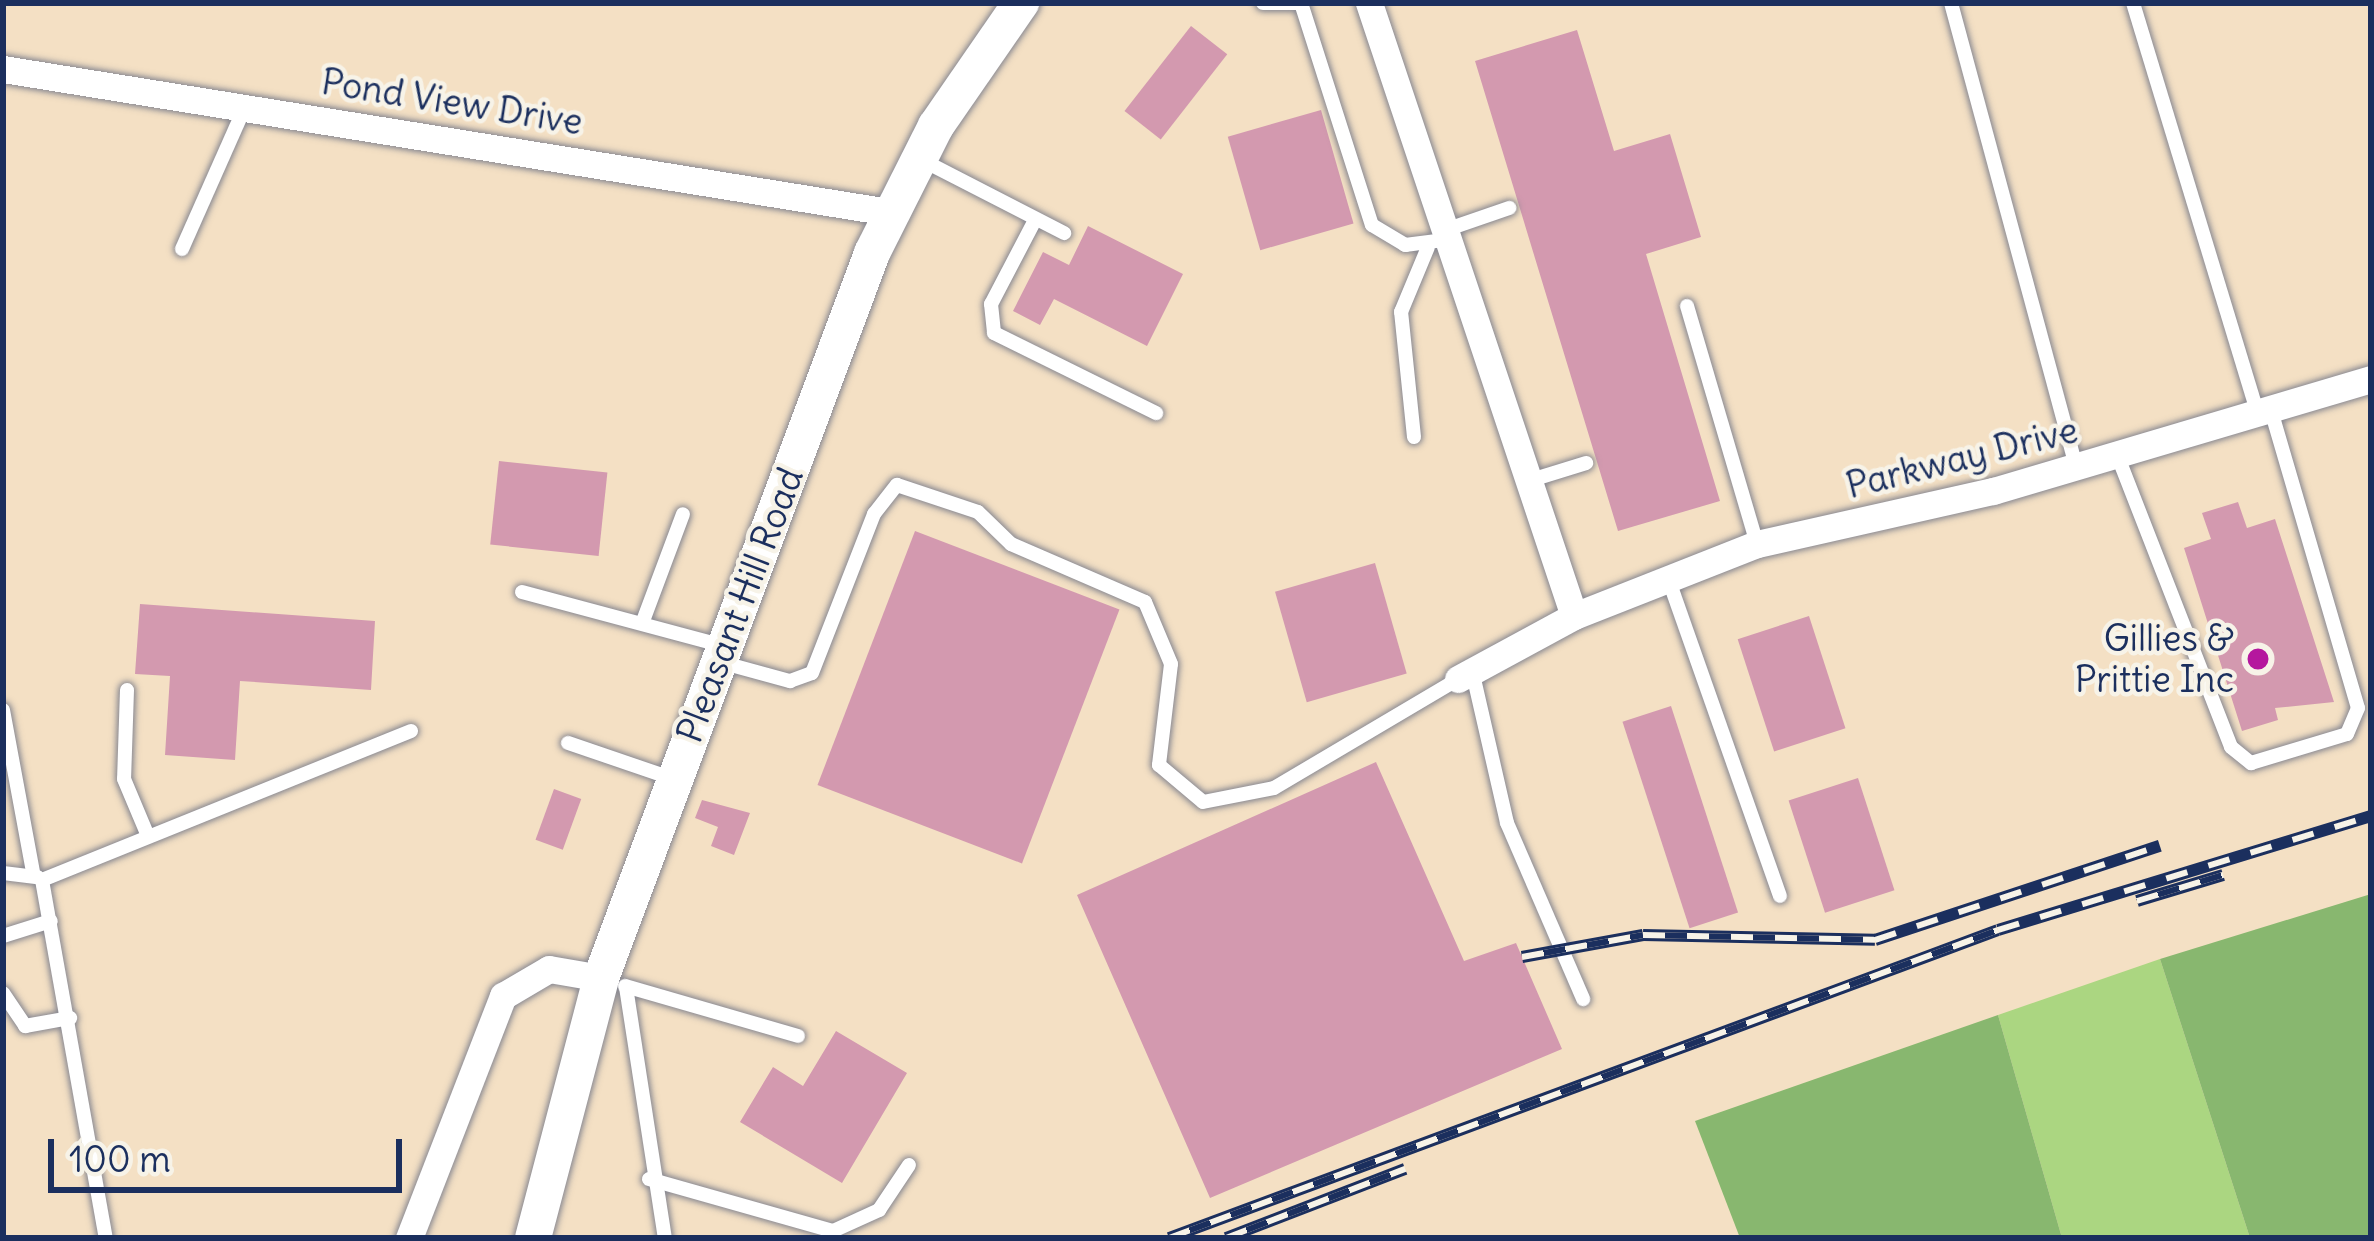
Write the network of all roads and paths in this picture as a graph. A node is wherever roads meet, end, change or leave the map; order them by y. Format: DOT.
graph roads {
  1 [pos="1021,3"];
  2 [pos="1263,3"];
  3 [pos="1300,3"];
  4 [pos="1369,3"];
  5 [pos="1951,3"];
  6 [pos="2133,3"];
  7 [pos="3,69"];
  8 [pos="245,107"];
  9 [pos="917,158"];
  10 [pos="1509,208"];
  11 [pos="889,212"];
  12 [pos="1035,220"];
  13 [pos="1064,233"];
  14 [pos="1442,239"];
  15 [pos="182,249"];
  16 [pos="1687,306"];
  17 [pos="2371,379"];
  18 [pos="2263,410"];
  19 [pos="1156,413"];
  20 [pos="1414,437"];
  21 [pos="2119,457"];
  22 [pos="1586,464"];
  23 [pos="2076,467"];
  24 [pos="1528,481"];
  25 [pos="683,514"];
  26 [pos="1757,544"];
  27 [pos="1666,574"];
  28 [pos="522,592"];
  29 [pos="1574,616"];
  30 [pos="644,621"];
  31 [pos="722,654"];
  32 [pos="1465,674"];
  33 [pos="127,690"];
  34 [pos="3,710"];
  35 [pos="411,731"];
  36 [pos="568,743"];
  37 [pos="674,779"];
  38 [pos="148,836"];
  39 [pos="3,873"];
  40 [pos="38,876"];
  41 [pos="1780,896"];
  42 [pos="51,921"];
  43 [pos="3,936"];
  44 [pos="613,982"];
  45 [pos="3,993"];
  46 [pos="1583,999"];
  47 [pos="70,1018"];
  48 [pos="798,1036"];
  49 [pos="909,1165"];
  50 [pos="649,1179"];
  51 [pos="418,1233"];
  52 [pos="106,1238"];
  53 [pos="532,1238"];
  54 [pos="664,1238"];
  1 -- 9 [label="street, Pleasant Hill Road"];
  2 -- 3 [label="lane"];
  3 -- 14 [label="lane"];
  4 -- 14 [label="street"];
  5 -- 23 [label="lane"];
  6 -- 18 [label="lane"];
  7 -- 8 [label="street, Pond View Drive"];
  8 -- 11 [label="street, Pond View Drive"];
  8 -- 15 [label="lane"];
  9 -- 11 [label="street, Pleasant Hill Road"];
  9 -- 12 [label="lane"];
  10 -- 14 [label="lane"];
  11 -- 31 [label="street, Pleasant Hill Road"];
  12 -- 13 [label="lane"];
  12 -- 19 [label="lane"];
  14 -- 20 [label="lane"];
  14 -- 24 [label="street"];
  16 -- 26 [label="lane"];
  17 -- 18 [label="street, Parkway Drive"];
  18 -- 21 [label="street, Parkway Drive"];
  18 -- 21 [label="lane"];
  21 -- 23 [label="street, Parkway Drive"];
  22 -- 24 [label="lane"];
  23 -- 26 [label="street, Parkway Drive"];
  24 -- 29 [label="street"];
  25 -- 30 [label="lane"];
  26 -- 27 [label="street, Parkway Drive"];
  27 -- 29 [label="street, Parkway Drive"];
  27 -- 41 [label="lane"];
  28 -- 30 [label="lane"];
  29 -- 32 [label="street, Parkway Drive"];
  30 -- 31 [label="lane"];
  31 -- 32 [label="lane"];
  31 -- 37 [label="street, Pleasant Hill Road"];
  32 -- 46 [label="lane"];
  33 -- 38 [label="lane"];
  34 -- 40 [label="lane"];
  35 -- 38 [label="lane"];
  36 -- 37 [label="lane"];
  37 -- 44 [label="street, Pleasant Hill Road"];
  38 -- 40 [label="lane"];
  39 -- 40 [label="lane"];
  40 -- 42 [label="lane"];
  42 -- 43 [label="lane"];
  42 -- 47 [label="lane"];
  44 -- 48 [label="lane"];
  44 -- 50 [label="lane"];
  44 -- 51 [label="street"];
  44 -- 53 [label="street, Pleasant Hill Road"];
  45 -- 47 [label="lane"];
  47 -- 52 [label="lane"];
  49 -- 50 [label="lane"];
  50 -- 54 [label="lane"];
}
